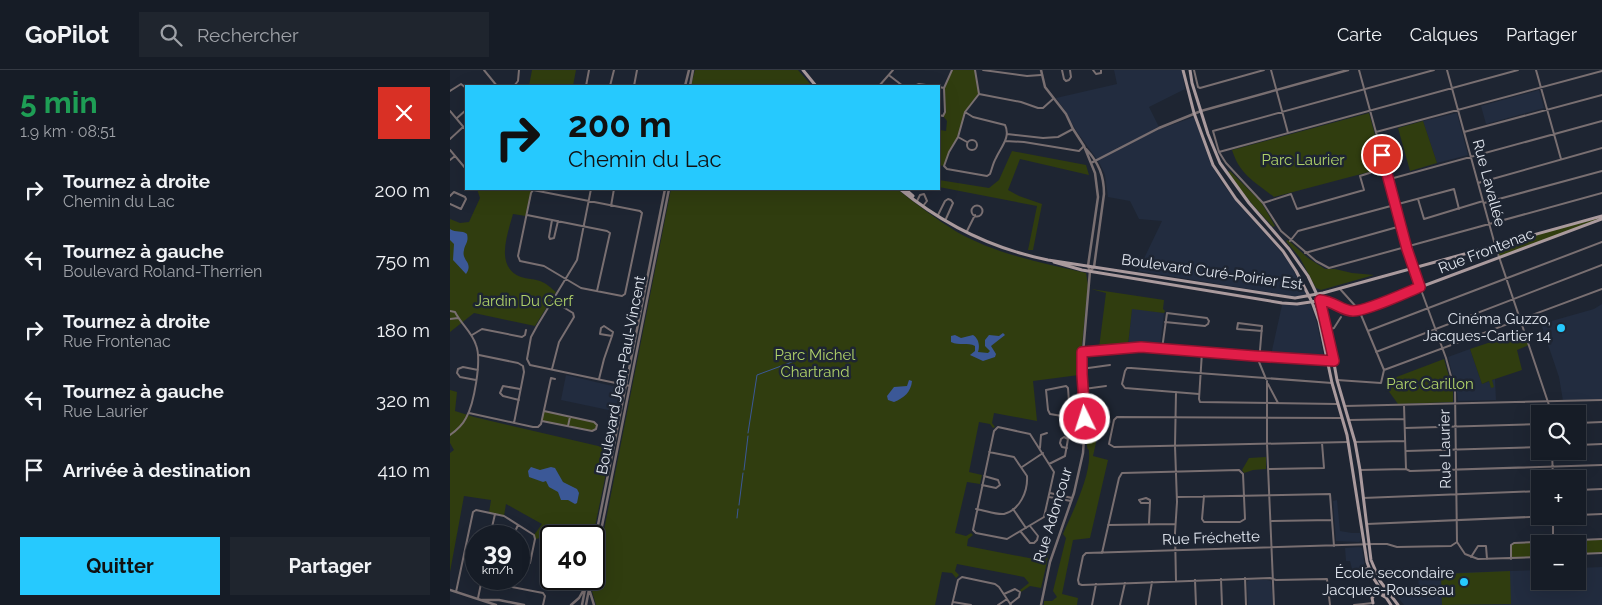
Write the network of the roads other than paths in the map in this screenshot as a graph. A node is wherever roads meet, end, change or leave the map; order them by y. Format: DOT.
graph roads {
  1 [pos="484,70"];
  2 [pos="589,70"];
  3 [pos="614,70"];
  4 [pos="638,70"];
  5 [pos="689,70"];
  6 [pos="693,70"];
  7 [pos="803,70"];
  8 [pos="893,70"];
  9 [pos="952,70"];
  10 [pos="975,70"];
  11 [pos="983,70"];
  12 [pos="1041,70"];
  13 [pos="1062,70"];
  14 [pos="1070,70"];
  15 [pos="1093,70"];
  16 [pos="1101,70"];
  17 [pos="1183,70"];
  18 [pos="1190,70"];
  19 [pos="1194,70"];
  20 [pos="1264,70"];
  21 [pos="1270,70"];
  22 [pos="1348,70"];
  23 [pos="1358,70"];
  24 [pos="1434,70"];
  25 [pos="1447,70"];
  26 [pos="1518,70"];
  27 [pos="1536,70"];
  28 [pos="518,71"];
  29 [pos="1602,71"];
  30 [pos="1041,75"];
  31 [pos="890,76"];
  32 [pos="497,85"];
  33 [pos="515,85"];
  34 [pos="586,85"];
  35 [pos="610,85"];
  36 [pos="634,85"];
  37 [pos="685,85"];
  38 [pos="690,85"];
  39 [pos="815,85"];
  40 [pos="880,85"];
  41 [pos="902,85"];
  42 [pos="465,87"];
  43 [pos="940,87"];
  44 [pos="1541,87"];
  45 [pos="944,88"];
  46 [pos="1452,88"];
  47 [pos="1364,89"];
  48 [pos="1276,90"];
  49 [pos="450,91"];
  50 [pos="979,94"];
  51 [pos="1602,96"];
  52 [pos="1053,99"];
  53 [pos="1370,110"];
  54 [pos="1458,110"];
  55 [pos="1547,110"];
  56 [pos="450,111"];
  57 [pos="465,111"];
  58 [pos="1201,111"];
  59 [pos="1282,111"];
  60 [pos="965,112"];
  61 [pos="1194,113"];
  62 [pos="940,115"];
  63 [pos="456,118"];
  64 [pos="1602,122"];
  65 [pos="464,127"];
  66 [pos="1072,129"];
  67 [pos="1376,132"];
  68 [pos="1464,132"];
  69 [pos="1288,133"];
  70 [pos="1007,134"];
  71 [pos="1554,135"];
  72 [pos="958,137"];
  73 [pos="1043,138"];
  74 [pos="450,139"];
  75 [pos="1005,141"];
  76 [pos="967,142"];
  77 [pos="1043,145"];
  78 [pos="1084,146"];
  79 [pos="1602,148"];
  80 [pos="450,150"];
  81 [pos="1219,152"];
  82 [pos="455,156"];
  83 [pos="1471,157"];
  84 [pos="450,160"];
  85 [pos="1096,160"];
  86 [pos="1561,160"];
  87 [pos="1091,163"];
  88 [pos="465,168"];
  89 [pos="1386,168"];
  90 [pos="1602,171"];
  91 [pos="1389,180"];
  92 [pos="1478,183"];
  93 [pos="591,190"];
  94 [pos="614,190"];
  95 [pos="665,190"];
  96 [pos="669,190"];
  97 [pos="901,190"];
  98 [pos="906,190"];
  99 [pos="1602,193"];
  100 [pos="450,196"];
  101 [pos="1418,199"];
  102 [pos="917,201"];
  103 [pos="588,202"];
  104 [pos="1483,202"];
  105 [pos="1263,203"];
  106 [pos="450,204"];
  107 [pos="1396,205"];
  108 [pos="610,206"];
  109 [pos="923,206"];
  110 [pos="1459,209"];
  111 [pos="526,215"];
  112 [pos="938,216"];
  113 [pos="975,216"];
  114 [pos="1602,218"];
  115 [pos="552,220"];
  116 [pos="558,221"];
  117 [pos="944,221"];
  118 [pos="1489,224"];
  119 [pos="583,226"];
  120 [pos="1401,226"];
  121 [pos="966,233"];
  122 [pos="1290,241"];
  123 [pos="1602,242"];
  124 [pos="1495,245"];
  125 [pos="1407,247"];
  126 [pos="1305,253"];
  127 [pos="1499,258"];
  128 [pos="1048,260"];
  129 [pos="1602,265"];
  130 [pos="1088,266"];
  131 [pos="1094,266"];
  132 [pos="1413,268"];
  133 [pos="1090,271"];
  134 [pos="566,278"];
  135 [pos="1506,278"];
  136 [pos="1420,287"];
  137 [pos="1340,288"];
  138 [pos="1602,289"];
  139 [pos="597,291"];
  140 [pos="1317,294"];
  141 [pos="1309,296"];
  142 [pos="1514,299"];
  143 [pos="552,300"];
  144 [pos="1320,300"];
  145 [pos="1312,302"];
  146 [pos="1427,308"];
  147 [pos="1359,310"];
  148 [pos="450,311"];
  149 [pos="1341,316"];
  150 [pos="458,318"];
  151 [pos="450,319"];
  152 [pos="1520,319"];
  153 [pos="1165,322"];
  154 [pos="1435,329"];
  155 [pos="526,330"];
  156 [pos="1328,330"];
  157 [pos="1262,331"];
  158 [pos="1368,331"];
  159 [pos="472,335"];
  160 [pos="612,336"];
  161 [pos="1442,348"];
  162 [pos="1162,349"];
  163 [pos="1082,352"];
  164 [pos="1202,352"];
  165 [pos="1376,352"];
  166 [pos="479,355"];
  167 [pos="1258,357"];
  168 [pos="1334,361"];
  169 [pos="1327,362"];
  170 [pos="1110,365"];
  171 [pos="1081,369"];
  172 [pos="478,370"];
  173 [pos="552,370"];
  174 [pos="1384,370"];
  175 [pos="1200,373"];
  176 [pos="555,379"];
  177 [pos="599,379"];
  178 [pos="476,380"];
  179 [pos="1266,380"];
  180 [pos="1337,380"];
  181 [pos="1332,383"];
  182 [pos="625,385"];
  183 [pos="630,386"];
  184 [pos="1106,386"];
  185 [pos="521,389"];
  186 [pos="1083,389"];
  187 [pos="1176,392"];
  188 [pos="1199,394"];
  189 [pos="519,400"];
  190 [pos="1602,400"];
  191 [pos="1084,401"];
  192 [pos="1548,401"];
  193 [pos="1070,403"];
  194 [pos="1267,403"];
  195 [pos="1278,403"];
  196 [pos="1338,404"];
  197 [pos="1456,404"];
  198 [pos="1404,405"];
  199 [pos="1549,405"];
  200 [pos="1345,406"];
  201 [pos="544,412"];
  202 [pos="468,413"];
  203 [pos="570,417"];
  204 [pos="1175,417"];
  205 [pos="1268,418"];
  206 [pos="1342,418"];
  207 [pos="1404,418"];
  208 [pos="1348,420"];
  209 [pos="542,421"];
  210 [pos="1602,422"];
  211 [pos="514,423"];
  212 [pos="1586,423"];
  213 [pos="1531,424"];
  214 [pos="568,426"];
  215 [pos="1456,426"];
  216 [pos="1405,428"];
  217 [pos="1047,433"];
  218 [pos="450,435"];
  219 [pos="1405,441"];
  220 [pos="1348,442"];
  221 [pos="1355,442"];
  222 [pos="1322,443"];
  223 [pos="1267,444"];
  224 [pos="1602,444"];
  225 [pos="1586,445"];
  226 [pos="1175,446"];
  227 [pos="1531,447"];
  228 [pos="1040,448"];
  229 [pos="1067,448"];
  230 [pos="1456,450"];
  231 [pos="1406,451"];
  232 [pos="989,452"];
  233 [pos="1043,453"];
  234 [pos="1552,460"];
  235 [pos="1049,464"];
  236 [pos="1602,466"];
  237 [pos="1022,467"];
  238 [pos="1552,467"];
  239 [pos="1268,469"];
  240 [pos="1406,469"];
  241 [pos="1456,469"];
  242 [pos="1360,470"];
  243 [pos="1176,471"];
  244 [pos="984,476"];
  245 [pos="982,485"];
  246 [pos="1602,489"];
  247 [pos="1586,490"];
  248 [pos="1531,491"];
  249 [pos="1050,493"];
  250 [pos="1456,494"];
  251 [pos="1270,495"];
  252 [pos="1204,496"];
  253 [pos="1244,496"];
  254 [pos="1050,497"];
  255 [pos="1177,497"];
  256 [pos="1363,498"];
  257 [pos="1072,500"];
  258 [pos="1150,503"];
  259 [pos="1013,508"];
  260 [pos="976,509"];
  261 [pos="495,514"];
  262 [pos="1602,514"];
  263 [pos="1586,515"];
  264 [pos="1531,517"];
  265 [pos="1332,520"];
  266 [pos="1457,520"];
  267 [pos="1271,521"];
  268 [pos="1175,524"];
  269 [pos="1367,524"];
  270 [pos="492,525"];
  271 [pos="518,525"];
  272 [pos="598,525"];
  273 [pos="602,525"];
  274 [pos="1108,525"];
  275 [pos="1148,525"];
  276 [pos="1030,526"];
  277 [pos="1026,528"];
  278 [pos="1021,532"];
  279 [pos="530,534"];
  280 [pos="1586,540"];
  281 [pos="1602,540"];
  282 [pos="1457,542"];
  283 [pos="1531,543"];
  284 [pos="1369,544"];
  285 [pos="1364,545"];
  286 [pos="1334,546"];
  287 [pos="1272,547"];
  288 [pos="1175,550"];
  289 [pos="1102,552"];
  290 [pos="1602,553"];
  291 [pos="464,554"];
  292 [pos="1586,554"];
  293 [pos="1471,557"];
  294 [pos="1531,557"];
  295 [pos="1511,558"];
  296 [pos="1487,559"];
  297 [pos="530,562"];
  298 [pos="1369,568"];
  299 [pos="1372,576"];
  300 [pos="1245,578"];
  301 [pos="1221,579"];
  302 [pos="1274,579"];
  303 [pos="1195,580"];
  304 [pos="1176,581"];
  305 [pos="1152,582"];
  306 [pos="1124,583"];
  307 [pos="1096,584"];
  308 [pos="450,590"];
  309 [pos="480,590"];
  310 [pos="529,590"];
  311 [pos="583,590"];
  312 [pos="585,590"];
  313 [pos="589,590"];
  314 [pos="456,592"];
  315 [pos="1004,594"];
  316 [pos="1007,599"];
  317 [pos="1387,599"];
  318 [pos="478,600"];
  319 [pos="953,602"];
  320 [pos="507,603"];
  321 [pos="1011,604"];
  322 [pos="1373,604"];
  323 [pos="496,605"];
  324 [pos="524,605"];
  325 [pos="543,605"];
  326 [pos="571,605"];
  327 [pos="582,605"];
  328 [pos="586,605"];
  329 [pos="594,605"];
  330 [pos="952,605"];
  331 [pos="971,605"];
  332 [pos="998,605"];
  333 [pos="1041,605"];
  334 [pos="1092,605"];
  335 [pos="1120,605"];
  336 [pos="1148,605"];
  337 [pos="1196,605"];
  338 [pos="1222,605"];
  339 [pos="1246,605"];
  340 [pos="1274,605"];
  341 [pos="1330,605"];
  342 [pos="1354,605"];
  343 [pos="1391,605"];
  344 [pos="1398,605"];
  1 -- 32 [label="street"];
  2 -- 34 [label="street"];
  3 -- 35 [label="street"];
  4 -- 36 [label="street"];
  5 -- 37 [label="street"];
  6 -- 38 [label="street"];
  7 -- 39 [label="main road"];
  8 -- 31 [label="street"];
  9 -- 45 [label="street"];
  10 -- 50 [label="street"];
  11 -- 30 [label="street"];
  12 -- 30 [label="street"];
  13 -- 14 [label="street"];
  15 -- 16 [label="street"];
  17 -- 61 [label="main road"];
  18 -- 58 [label="main road"];
  19 -- 20 [label="street"];
  21 -- 48 [label="street"];
  22 -- 48 [label="street"];
  23 -- 47 [label="street, Rue Laurier"];
  24 -- 47 [label="street"];
  25 -- 46 [label="street, Rue Lavallée"];
  26 -- 46 [label="street"];
  27 -- 44 [label="street"];
  28 -- 33 [label="street"];
  29 -- 44 [label="street"];
  30 -- 52 [label="street"];
  31 -- 40 [label="street"];
  31 -- 41 [label="street"];
  42 -- 49 [label="street"];
  43 -- 45 [label="street"];
  44 -- 54 [label="street"];
  44 -- 55 [label="street"];
  45 -- 62 [label="street"];
  46 -- 53 [label="street"];
  46 -- 54 [label="street, Rue Lavallée"];
  47 -- 53 [label="street, Rue Laurier"];
  47 -- 59 [label="street"];
  48 -- 58 [label="street"];
  48 -- 59 [label="street"];
  50 -- 52 [label="street"];
  50 -- 60 [label="street"];
  51 -- 55 [label="street"];
  52 -- 66 [label="street"];
  53 -- 67 [label="street, Rue Laurier"];
  53 -- 69 [label="street"];
  54 -- 67 [label="street"];
  54 -- 68 [label="street, Rue Lavallée"];
  55 -- 68 [label="street"];
  55 -- 71 [label="street"];
  56 -- 63 [label="street"];
  57 -- 63 [label="street"];
  58 -- 61 [label="street"];
  58 -- 140 [label="main road"];
  59 -- 69 [label="street"];
  59 -- 81 [label="street"];
  60 -- 70 [label="street"];
  60 -- 72 [label="street"];
  61 -- 85 [label="street"];
  61 -- 141 [label="main road"];
  63 -- 65 [label="street"];
  64 -- 71 [label="street"];
  65 -- 74 [label="street"];
  66 -- 73 [label="street"];
  66 -- 78 [label="street"];
  67 -- 89 [label="street, Rue Laurier"];
  68 -- 83 [label="street, Rue Lavallée"];
  69 -- 81 [label="street"];
  70 -- 73 [label="street"];
  70 -- 75 [label="street"];
  71 -- 83 [label="street"];
  71 -- 86 [label="street"];
  72 -- 75 [label="street"];
  72 -- 76 [label="street"];
  73 -- 77 [label="street"];
  75 -- 77 [label="street"];
  77 -- 78 [label="street"];
  78 -- 85 [label="street"];
  78 -- 87 [label="street"];
  79 -- 86 [label="street"];
  80 -- 82 [label="street"];
  81 -- 105 [label="street"];
  82 -- 84 [label="street"];
  82 -- 88 [label="street"];
  83 -- 91 [label="street"];
  83 -- 92 [label="street, Rue Lavallée"];
  85 -- 87 [label="street"];
  85 -- 131 [label="street"];
  86 -- 92 [label="street"];
  87 -- 130 [label="street"];
  89 -- 91 [label="street, Rue Laurier"];
  89 -- 105 [label="street"];
  90 -- 104 [label="street"];
  91 -- 107 [label="street, Rue Laurier"];
  92 -- 104 [label="street, Rue Lavallée"];
  93 -- 103 [label="street"];
  94 -- 108 [label="street"];
  95 -- 182 [label="street, Boulevard Jean-Paul-Vincent"];
  96 -- 183 [label="street, Boulevard Jean-Paul-Vincent"];
  97 -- 102 [label="main road, Boulevard Curé-Poirier Est"];
  98 -- 102 [label="main road, Boulevard Curé-Poirier Est"];
  99 -- 118 [label="street"];
  100 -- 106 [label="street"];
  101 -- 107 [label="street"];
  101 -- 110 [label="street"];
  101 -- 110 [label="street"];
  102 -- 109 [label="main road, Boulevard Curé-Poirier Est"];
  102 -- 109 [label="street"];
  103 -- 108 [label="street"];
  103 -- 111 [label="street"];
  103 -- 119 [label="street"];
  104 -- 110 [label="street"];
  104 -- 118 [label="street, Rue Lavallée"];
  105 -- 122 [label="street"];
  107 -- 120 [label="street, Rue Laurier"];
  107 -- 122 [label="street"];
  108 -- 139 [label="street"];
  109 -- 112 [label="main road, Boulevard Curé-Poirier Est"];
  111 -- 115 [label="street"];
  111 -- 134 [label="street"];
  112 -- 117 [label="main road, Boulevard Curé-Poirier Est"];
  112 -- 117 [label="street"];
  113 -- 113 [label="street"];
  113 -- 121 [label="street"];
  114 -- 124 [label="main road, Boulevard Curé-Poirier Est"];
  114 -- 127 [label="main road, Rue Frontenac"];
  115 -- 116 [label="street"];
  115 -- 116 [label="street"];
  116 -- 119 [label="street"];
  117 -- 121 [label="main road, Boulevard Curé-Poirier Est"];
  118 -- 124 [label="street, Rue Lavallée"];
  118 -- 125 [label="street"];
  119 -- 134 [label="street"];
  119 -- 139 [label="street"];
  120 -- 125 [label="street, Rue Laurier"];
  120 -- 126 [label="street"];
  121 -- 128 [label="main road, Boulevard Curé-Poirier Est"];
  122 -- 126 [label="street"];
  123 -- 135 [label="street"];
  124 -- 127 [label="street, Rue Lavallée"];
  124 -- 132 [label="main road, Boulevard Curé-Poirier Est"];
  125 -- 126 [label="street"];
  125 -- 132 [label="street, Rue Laurier"];
  127 -- 135 [label="street, Rue Lavallée"];
  127 -- 136 [label="main road, Rue Frontenac"];
  128 -- 130 [label="main road, Boulevard Curé-Poirier Est"];
  128 -- 133 [label="main road, Boulevard Curé-Poirier Est"];
  129 -- 142 [label="street"];
  130 -- 131 [label="main road, Boulevard Curé-Poirier Est"];
  130 -- 133 [label="street, Rue Adoncour"];
  131 -- 133 [label="street"];
  131 -- 141 [label="main road, Boulevard Curé-Poirier Est"];
  132 -- 136 [label="street, Rue Laurier"];
  132 -- 137 [label="main road, Boulevard Curé-Poirier Est"];
  133 -- 145 [label="main road, Boulevard Curé-Poirier Est"];
  133 -- 163 [label="street, Rue Adoncour"];
  134 -- 139 [label="street"];
  134 -- 143 [label="street"];
  135 -- 142 [label="street, Rue Lavallée"];
  135 -- 146 [label="street"];
  136 -- 146 [label="street, Rue Laurier"];
  136 -- 147 [label="main road, Rue Frontenac"];
  137 -- 140 [label="main road, Boulevard Curé-Poirier Est"];
  137 -- 147 [label="street"];
  138 -- 152 [label="street"];
  140 -- 141 [label="main road, Boulevard Curé-Poirier Est"];
  140 -- 144 [label="main road"];
  141 -- 145 [label="main road"];
  142 -- 152 [label="street, Rue Lavallée"];
  142 -- 154 [label="street"];
  143 -- 173 [label="street"];
  143 -- 173 [label="street"];
  144 -- 145 [label="main road, Boulevard Curé-Poirier Est"];
  144 -- 147 [label="main road"];
  144 -- 156 [label="main road"];
  145 -- 169 [label="main road"];
  146 -- 154 [label="street, Rue Laurier"];
  146 -- 158 [label="street"];
  147 -- 158 [label="street"];
  148 -- 150 [label="street"];
  149 -- 156 [label="street"];
  150 -- 151 [label="street"];
  150 -- 159 [label="street"];
  152 -- 161 [label="street"];
  152 -- 192 [label="street, Rue Lavallée"];
  153 -- 153 [label="street"];
  153 -- 162 [label="street"];
  154 -- 161 [label="street, Rue Laurier"];
  154 -- 165 [label="street"];
  155 -- 159 [label="street"];
  156 -- 168 [label="main road"];
  157 -- 157 [label="street"];
  157 -- 167 [label="street"];
  158 -- 165 [label="street"];
  159 -- 166 [label="street"];
  160 -- 160 [label="street"];
  160 -- 177 [label="street"];
  161 -- 174 [label="street"];
  161 -- 197 [label="street, Rue Laurier"];
  162 -- 163 [label="street"];
  162 -- 164 [label="street"];
  163 -- 171 [label="street, Rue Adoncour"];
  164 -- 167 [label="street"];
  164 -- 175 [label="street"];
  165 -- 174 [label="street"];
  166 -- 172 [label="street"];
  166 -- 185 [label="street"];
  167 -- 169 [label="street"];
  167 -- 179 [label="street"];
  168 -- 169 [label="street"];
  168 -- 180 [label="main road"];
  169 -- 181 [label="main road"];
  170 -- 171 [label="street"];
  171 -- 186 [label="street, Rue Adoncour"];
  172 -- 178 [label="street"];
  172 -- 178 [label="street"];
  173 -- 177 [label="street"];
  174 -- 180 [label="street"];
  175 -- 179 [label="street"];
  175 -- 187 [label="street"];
  175 -- 188 [label="street"];
  176 -- 201 [label="street"];
  177 -- 182 [label="street"];
  178 -- 202 [label="street"];
  179 -- 181 [label="street"];
  179 -- 194 [label="street"];
  179 -- 195 [label="street"];
  180 -- 200 [label="main road"];
  181 -- 196 [label="main road"];
  182 -- 183 [label="street"];
  182 -- 272 [label="street, Boulevard Jean-Paul-Vincent"];
  183 -- 273 [label="street, Boulevard Jean-Paul-Vincent"];
  184 -- 186 [label="street"];
  185 -- 189 [label="street"];
  185 -- 189 [label="street"];
  186 -- 191 [label="street, Rue Adoncour"];
  187 -- 188 [label="street"];
  187 -- 204 [label="street"];
  188 -- 194 [label="street"];
  189 -- 211 [label="street"];
  190 -- 192 [label="street"];
  191 -- 193 [label="street"];
  191 -- 257 [label="street, Rue Adoncour"];
  192 -- 197 [label="street"];
  192 -- 199 [label="street, Rue Lavallée"];
  193 -- 193 [label="street"];
  194 -- 195 [label="street"];
  194 -- 205 [label="street"];
  195 -- 196 [label="street"];
  196 -- 206 [label="main road"];
  197 -- 198 [label="street"];
  197 -- 215 [label="street, Rue Laurier"];
  198 -- 200 [label="street"];
  198 -- 207 [label="street"];
  200 -- 208 [label="main road"];
  201 -- 203 [label="street"];
  201 -- 209 [label="street"];
  202 -- 211 [label="street"];
  202 -- 218 [label="street"];
  203 -- 214 [label="street"];
  203 -- 214 [label="street"];
  204 -- 205 [label="street"];
  204 -- 226 [label="street"];
  204 -- 226 [label="street"];
  205 -- 206 [label="street"];
  205 -- 223 [label="street"];
  206 -- 220 [label="main road"];
  207 -- 208 [label="street"];
  207 -- 216 [label="street"];
  208 -- 221 [label="main road"];
  209 -- 211 [label="street"];
  209 -- 214 [label="street"];
  210 -- 212 [label="street"];
  213 -- 215 [label="street"];
  215 -- 216 [label="street"];
  215 -- 230 [label="street, Rue Laurier"];
  216 -- 219 [label="street"];
  217 -- 228 [label="street"];
  219 -- 221 [label="street"];
  219 -- 231 [label="street"];
  220 -- 222 [label="street"];
  220 -- 285 [label="main road"];
  221 -- 242 [label="main road"];
  222 -- 223 [label="street"];
  222 -- 239 [label="street"];
  223 -- 226 [label="street"];
  223 -- 239 [label="street"];
  224 -- 225 [label="street"];
  226 -- 243 [label="street"];
  227 -- 230 [label="street"];
  228 -- 232 [label="street"];
  228 -- 233 [label="street"];
  229 -- 229 [label="street"];
  229 -- 235 [label="street"];
  230 -- 231 [label="street"];
  230 -- 241 [label="street, Rue Laurier"];
  231 -- 240 [label="street"];
  232 -- 237 [label="street"];
  232 -- 244 [label="street"];
  233 -- 235 [label="street"];
  233 -- 237 [label="street"];
  234 -- 238 [label="street"];
  235 -- 249 [label="street"];
  236 -- 238 [label="street"];
  237 -- 259 [label="street"];
  238 -- 241 [label="street"];
  239 -- 251 [label="street"];
  240 -- 241 [label="street"];
  240 -- 242 [label="street"];
  241 -- 250 [label="street, Rue Laurier"];
  242 -- 256 [label="main road"];
  243 -- 253 [label="street"];
  243 -- 255 [label="street"];
  243 -- 274 [label="street"];
  244 -- 245 [label="street"];
  244 -- 245 [label="street"];
  245 -- 260 [label="street"];
  246 -- 247 [label="street"];
  248 -- 250 [label="street"];
  249 -- 254 [label="street"];
  249 -- 257 [label="street"];
  250 -- 256 [label="street"];
  250 -- 266 [label="street, Rue Laurier"];
  251 -- 253 [label="street"];
  251 -- 265 [label="street"];
  251 -- 267 [label="street"];
  252 -- 253 [label="street"];
  252 -- 253 [label="street"];
  252 -- 255 [label="street"];
  254 -- 257 [label="street"];
  254 -- 276 [label="street"];
  255 -- 268 [label="street"];
  256 -- 269 [label="main road"];
  257 -- 333 [label="street, Rue Adoncour"];
  258 -- 275 [label="street"];
  259 -- 260 [label="street"];
  259 -- 277 [label="street"];
  260 -- 278 [label="street"];
  261 -- 270 [label="street"];
  261 -- 271 [label="street"];
  261 -- 291 [label="street"];
  262 -- 263 [label="street"];
  264 -- 266 [label="street"];
  265 -- 267 [label="street"];
  265 -- 286 [label="street"];
  266 -- 269 [label="street"];
  266 -- 282 [label="street, Rue Laurier"];
  267 -- 287 [label="street"];
  268 -- 275 [label="street"];
  268 -- 288 [label="street"];
  269 -- 284 [label="main road"];
  274 -- 275 [label="street"];
  274 -- 289 [label="street"];
  276 -- 277 [label="street"];
  276 -- 278 [label="street"];
  277 -- 278 [label="street"];
  279 -- 297 [label="street"];
  280 -- 281 [label="street"];
  282 -- 284 [label="street, Rue Fréchette"];
  282 -- 293 [label="street"];
  283 -- 295 [label="street"];
  284 -- 285 [label="street, Rue Fréchette"];
  284 -- 344 [label="main road"];
  285 -- 286 [label="street, Rue Fréchette"];
  285 -- 298 [label="main road"];
  286 -- 287 [label="street, Rue Fréchette"];
  287 -- 288 [label="street, Rue Fréchette"];
  287 -- 302 [label="street"];
  288 -- 289 [label="street, Rue Fréchette"];
  288 -- 304 [label="street"];
  289 -- 307 [label="street, Rue Fréchette"];
  290 -- 292 [label="street"];
  291 -- 314 [label="street"];
  293 -- 296 [label="street"];
  293 -- 296 [label="street"];
  294 -- 295 [label="street"];
  295 -- 296 [label="street"];
  298 -- 299 [label="main road"];
  298 -- 299 [label="street"];
  299 -- 317 [label="main road"];
  300 -- 301 [label="street"];
  300 -- 302 [label="street"];
  300 -- 339 [label="street"];
  301 -- 303 [label="street"];
  301 -- 338 [label="street"];
  302 -- 340 [label="street"];
  302 -- 341 [label="street"];
  303 -- 304 [label="street"];
  303 -- 337 [label="street"];
  304 -- 305 [label="street"];
  305 -- 306 [label="street"];
  305 -- 336 [label="street"];
  306 -- 307 [label="street"];
  306 -- 335 [label="street"];
  307 -- 334 [label="street"];
  308 -- 314 [label="street"];
  309 -- 318 [label="street"];
  310 -- 325 [label="street"];
  311 -- 326 [label="street"];
  312 -- 327 [label="street"];
  313 -- 328 [label="street"];
  313 -- 329 [label="street"];
  314 -- 318 [label="street"];
  315 -- 316 [label="street"];
  315 -- 319 [label="street"];
  315 -- 321 [label="street"];
  316 -- 321 [label="street"];
  316 -- 332 [label="street"];
  317 -- 322 [label="main road"];
  317 -- 343 [label="main road"];
  318 -- 320 [label="street"];
  318 -- 323 [label="street"];
  319 -- 330 [label="street"];
  319 -- 331 [label="street"];
  320 -- 324 [label="street"];
  322 -- 342 [label="street"];
}
